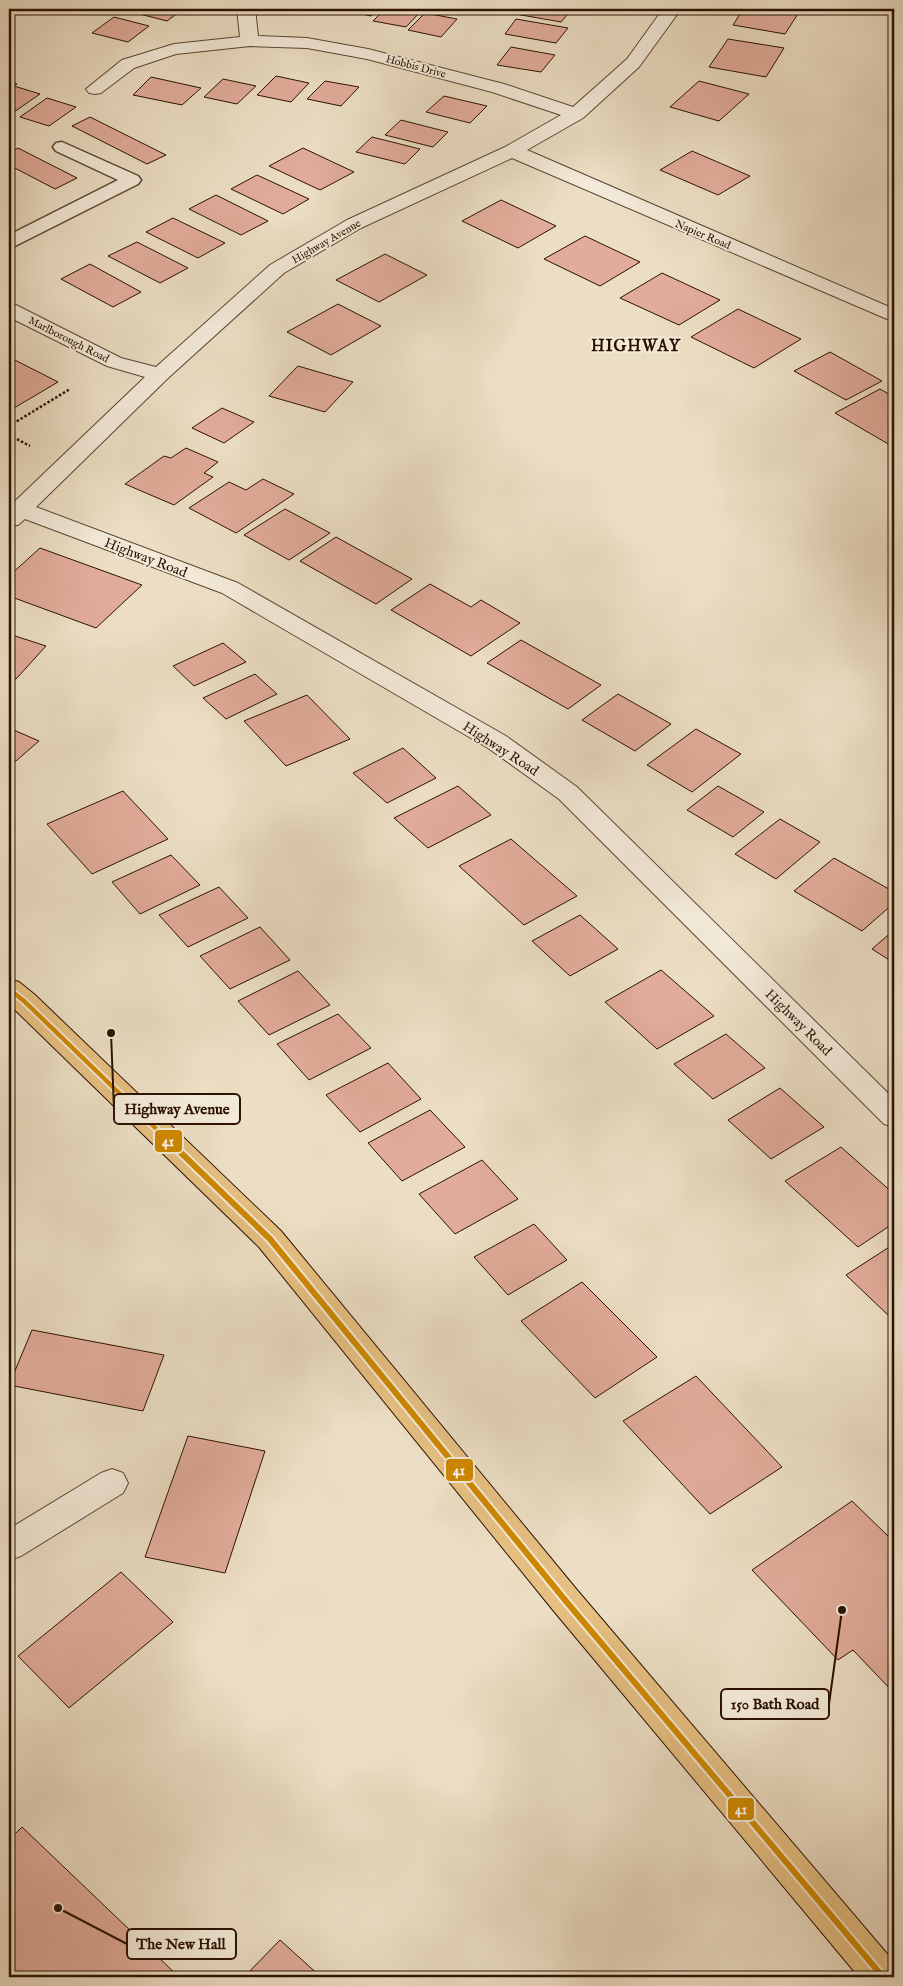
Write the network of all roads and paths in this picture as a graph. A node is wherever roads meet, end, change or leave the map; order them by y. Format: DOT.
graph roads {
  1 [pos="246,9"];
  2 [pos="672,9"];
  3 [pos="250,41"];
  4 [pos="95,89"];
  5 [pos="576,114"];
  6 [pos="62,147"];
  7 [pos="512,151"];
  8 [pos="9,242"];
  9 [pos="9,309"];
  10 [pos="894,316"];
  11 [pos="160,375"];
  12 [pos="70,389"];
  13 [pos="9,426"];
  14 [pos="9,435"];
  15 [pos="31,446"];
  16 [pos="14,515"];
  17 [pos="9,989"];
  18 [pos="894,1116"];
  19 [pos="112,1482"];
  20 [pos="9,1546"];
  21 [pos="883,1977"];
  1 -- 3 [label="street"];
  2 -- 5 [label="street, Highway Avenue"];
  3 -- 4 [label="street, Hobbis Drive"];
  3 -- 5 [label="street, Hobbis Drive"];
  5 -- 7 [label="street, Highway Avenue"];
  6 -- 8 [label="lane"];
  7 -- 10 [label="street, Napier Road"];
  7 -- 11 [label="street, Highway Avenue"];
  9 -- 11 [label="street, Marlborough Road"];
  11 -- 16 [label="street, Highway Avenue"];
  12 -- 13 [label="path"];
  14 -- 15 [label="path"];
  16 -- 18 [label="street, Highway Road"];
  17 -- 21 [label="main road"];
  19 -- 20 [label="street"];
}
